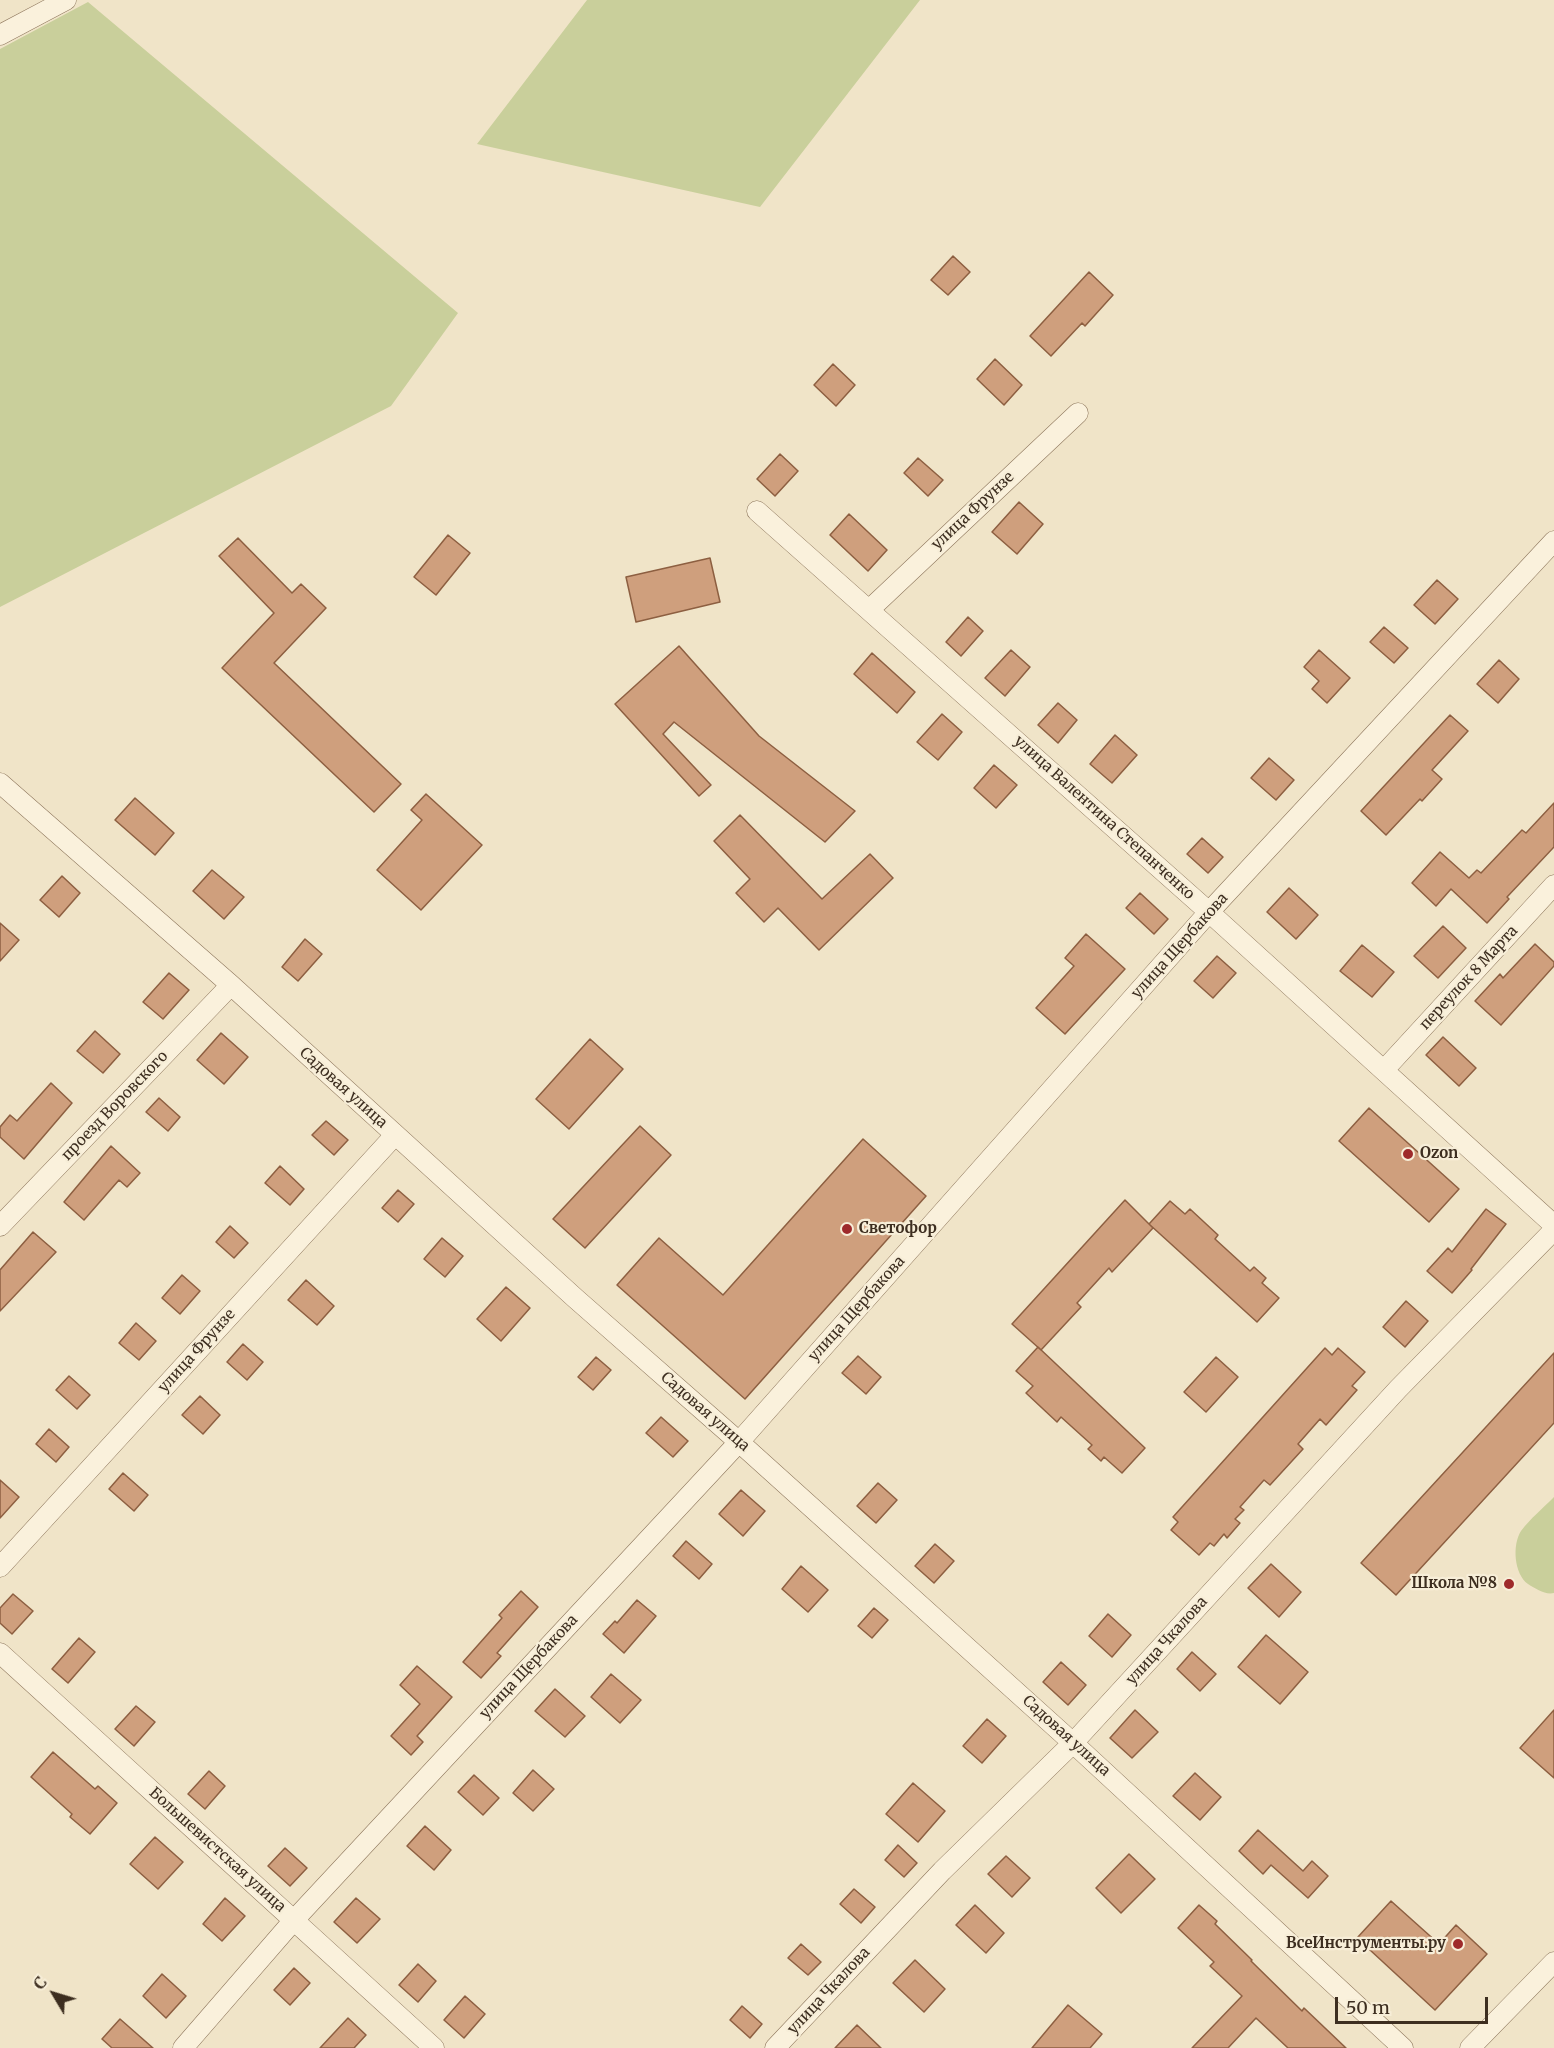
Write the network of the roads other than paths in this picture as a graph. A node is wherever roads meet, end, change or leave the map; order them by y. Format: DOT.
graph roads {
  1 [pos="66,0"];
  2 [pos="0,35"];
  3 [pos="1078,413"];
  4 [pos="757,511"];
  5 [pos="1554,541"];
  6 [pos="869,610"];
  7 [pos="0,783"];
  8 [pos="1554,885"];
  9 [pos="1209,912"];
  10 [pos="231,985"];
  11 [pos="1384,1070"];
  12 [pos="394,1135"];
  13 [pos="1554,1225"];
  14 [pos="0,1226"];
  15 [pos="1554,1230"];
  16 [pos="739,1442"];
  17 [pos="0,1568"];
  18 [pos="0,1653"];
  19 [pos="1074,1743"];
  20 [pos="294,1920"];
  21 [pos="1554,1962"];
  22 [pos="183,2048"];
  23 [pos="434,2048"];
  24 [pos="775,2048"];
  25 [pos="1403,2048"];
  26 [pos="1470,2048"];
  1 -- 2 [label="street"];
  3 -- 6 [label="street, улица Фрунзе"];
  4 -- 6 [label="street, улица Валентина Степанченко"];
  5 -- 9 [label="street, улица Щербакова"];
  6 -- 9 [label="street, улица Валентина Степанченко"];
  7 -- 10 [label="street, Садовая улица"];
  8 -- 11 [label="street, переулок 8 Марта"];
  9 -- 11 [label="street, улица Валентина Степанченко"];
  9 -- 16 [label="street, улица Щербакова"];
  10 -- 12 [label="street, Садовая улица"];
  10 -- 14 [label="street, проезд Воровского"];
  11 -- 13 [label="street, улица Валентина Степанченко"];
  12 -- 16 [label="street, Садовая улица"];
  12 -- 17 [label="street, улица Фрунзе"];
  15 -- 19 [label="street, улица Чкалова"];
  16 -- 19 [label="street, Садовая улица"];
  16 -- 20 [label="street, улица Щербакова"];
  18 -- 20 [label="street, Большевистская улица"];
  19 -- 24 [label="street, улица Чкалова"];
  19 -- 25 [label="street, Садовая улица"];
  20 -- 22 [label="street, улица Щербакова"];
  20 -- 23 [label="street, Большевистская улица"];
  21 -- 26 [label="street"];
}
